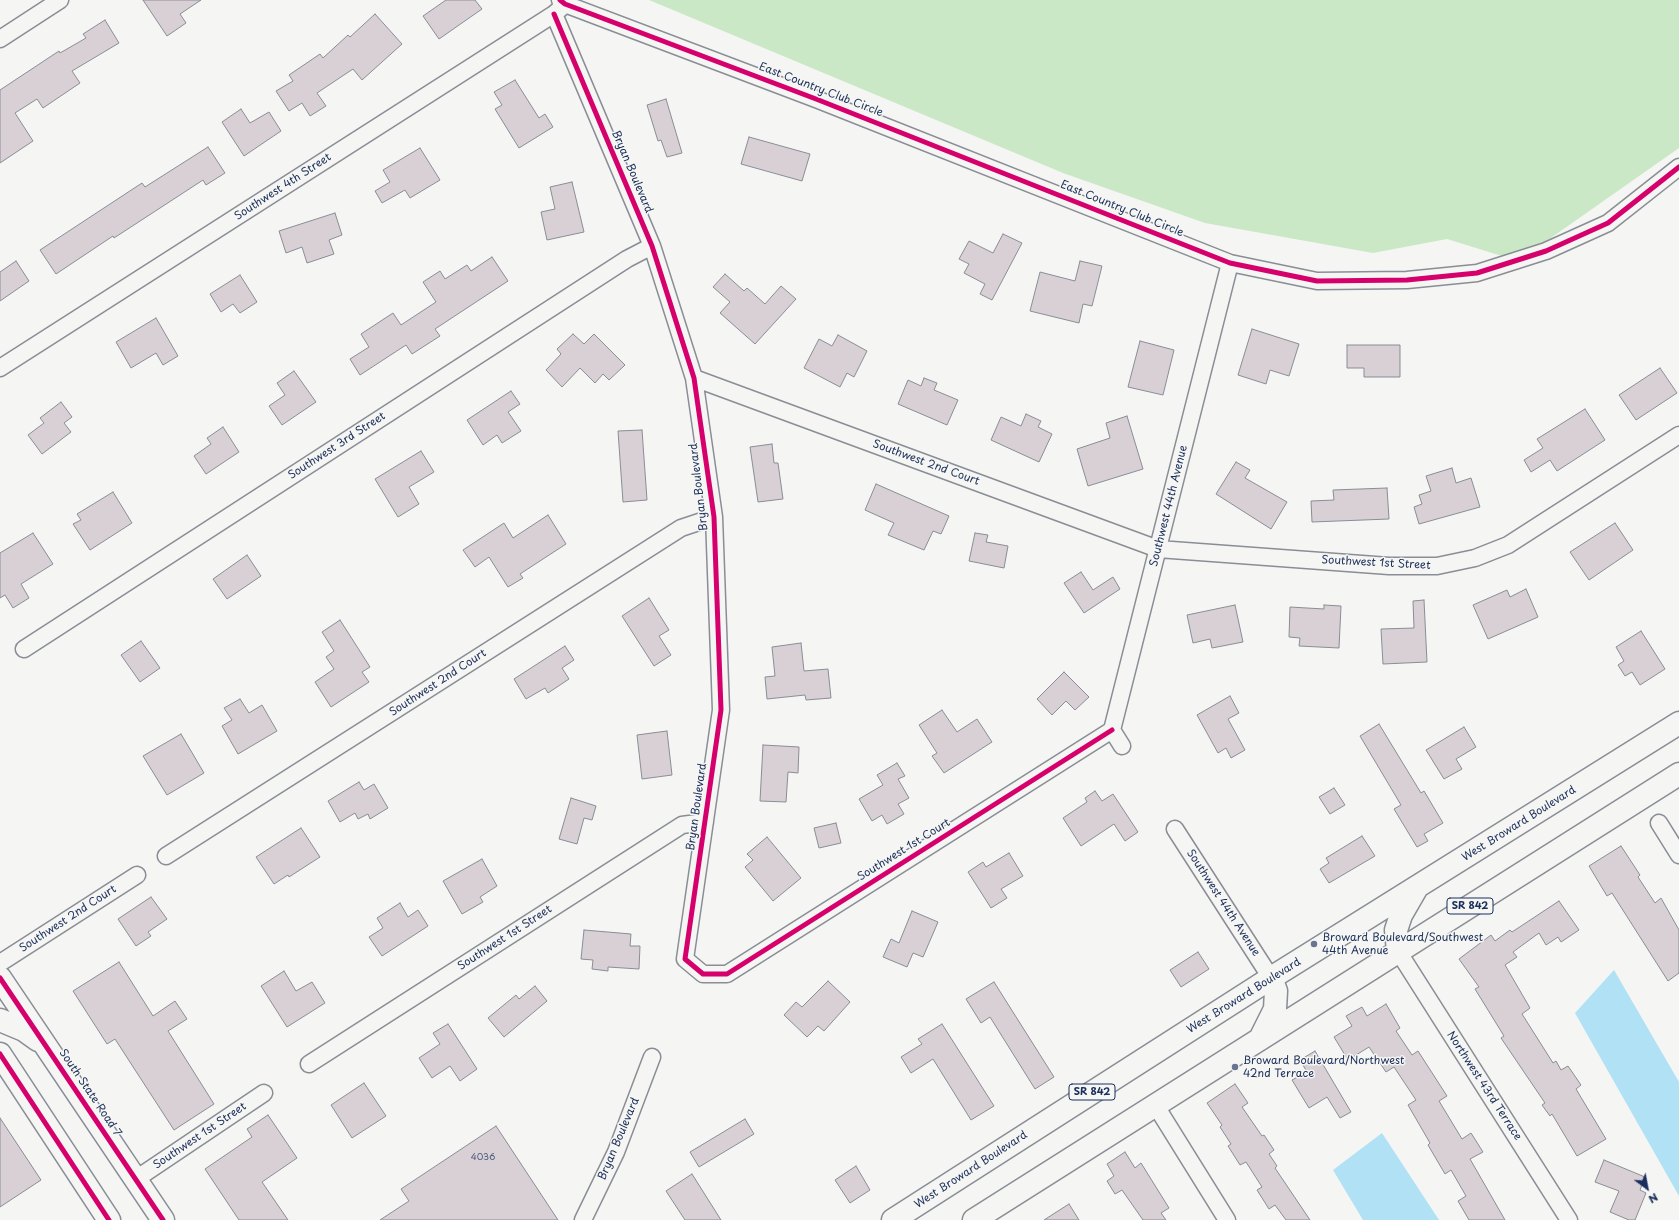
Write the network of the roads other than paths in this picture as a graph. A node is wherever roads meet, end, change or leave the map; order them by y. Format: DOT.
graph roads {
  1 [pos="60,0"];
  2 [pos="560,6"];
  3 [pos="0,39"];
  4 [pos="1679,167"];
  5 [pos="652,246"];
  6 [pos="1230,263"];
  7 [pos="0,368"];
  8 [pos="694,378"];
  9 [pos="1679,435"];
  10 [pos="714,517"];
  11 [pos="1158,549"];
  12 [pos="24,649"];
  13 [pos="1679,723"];
  14 [pos="1112,730"];
  15 [pos="1122,746"];
  16 [pos="1679,774"];
  17 [pos="705,822"];
  18 [pos="1659,823"];
  19 [pos="1176,829"];
  20 [pos="1679,855"];
  21 [pos="166,856"];
  22 [pos="136,875"];
  23 [pos="1417,888"];
  24 [pos="1398,951"];
  25 [pos="0,963"];
  26 [pos="703,974"];
  27 [pos="0,978"];
  28 [pos="1271,978"];
  29 [pos="0,1020"];
  30 [pos="1260,1039"];
  31 [pos="47,1047"];
  32 [pos="0,1054"];
  33 [pos="652,1057"];
  34 [pos="309,1064"];
  35 [pos="264,1093"];
  36 [pos="1156,1106"];
  37 [pos="136,1179"];
  38 [pos="913,1213"];
  39 [pos="109,1220"];
  40 [pos="163,1220"];
  41 [pos="583,1220"];
  42 [pos="893,1220"];
  43 [pos="974,1220"];
  44 [pos="1227,1220"];
  45 [pos="1569,1220"];
  1 -- 3 [label="street"];
  2 -- 5 [label="street, Bryan Boulevard"];
  2 -- 6 [label="street, East Country Club Circle"];
  2 -- 7 [label="street, Southwest 4th Street"];
  4 -- 6 [label="street, East Country Club Circle"];
  5 -- 8 [label="street, Bryan Boulevard"];
  5 -- 12 [label="street, Southwest 3rd Street"];
  6 -- 11 [label="street, Southwest 44th Avenue"];
  8 -- 10 [label="street, Bryan Boulevard"];
  8 -- 11 [label="street, Southwest 2nd Court"];
  9 -- 11 [label="street, Southwest 1st Street"];
  10 -- 17 [label="street, Bryan Boulevard"];
  10 -- 21 [label="street, Southwest 2nd Court"];
  11 -- 14 [label="street, Southwest 44th Avenue"];
  13 -- 23 [label="main road, West Broward Boulevard / SR 842"];
  14 -- 15 [label="street"];
  14 -- 26 [label="street, Southwest 1st Court"];
  16 -- 24 [label="main road, SR 842"];
  17 -- 26 [label="street, Bryan Boulevard"];
  17 -- 34 [label="street, Southwest 1st Street"];
  18 -- 20 [label="street"];
  19 -- 28 [label="street, Southwest 44th Avenue"];
  22 -- 25 [label="street, Southwest 2nd Court"];
  23 -- 24 [label="main road"];
  23 -- 28 [label="main road, West Broward Boulevard / SR 842"];
  24 -- 30 [label="main road, SR 842"];
  24 -- 45 [label="street, Northwest 43rd Terrace"];
  27 -- 31 [label="main road, South State Road 7"];
  28 -- 30 [label="main road"];
  28 -- 38 [label="main road, West Broward Boulevard / SR 842"];
  29 -- 31 [label="main road"];
  30 -- 36 [label="main road, SR 842"];
  31 -- 37 [label="main road, South State Road 7"];
  32 -- 39 [label="main road"];
  33 -- 41 [label="street, Bryan Boulevard"];
  35 -- 37 [label="street, Southwest 1st Street"];
  36 -- 43 [label="main road, SR 842"];
  36 -- 44 [label="street"];
  37 -- 40 [label="main road, South State Road 7"];
  38 -- 42 [label="main road, West Broward Boulevard / SR 842"];
}
